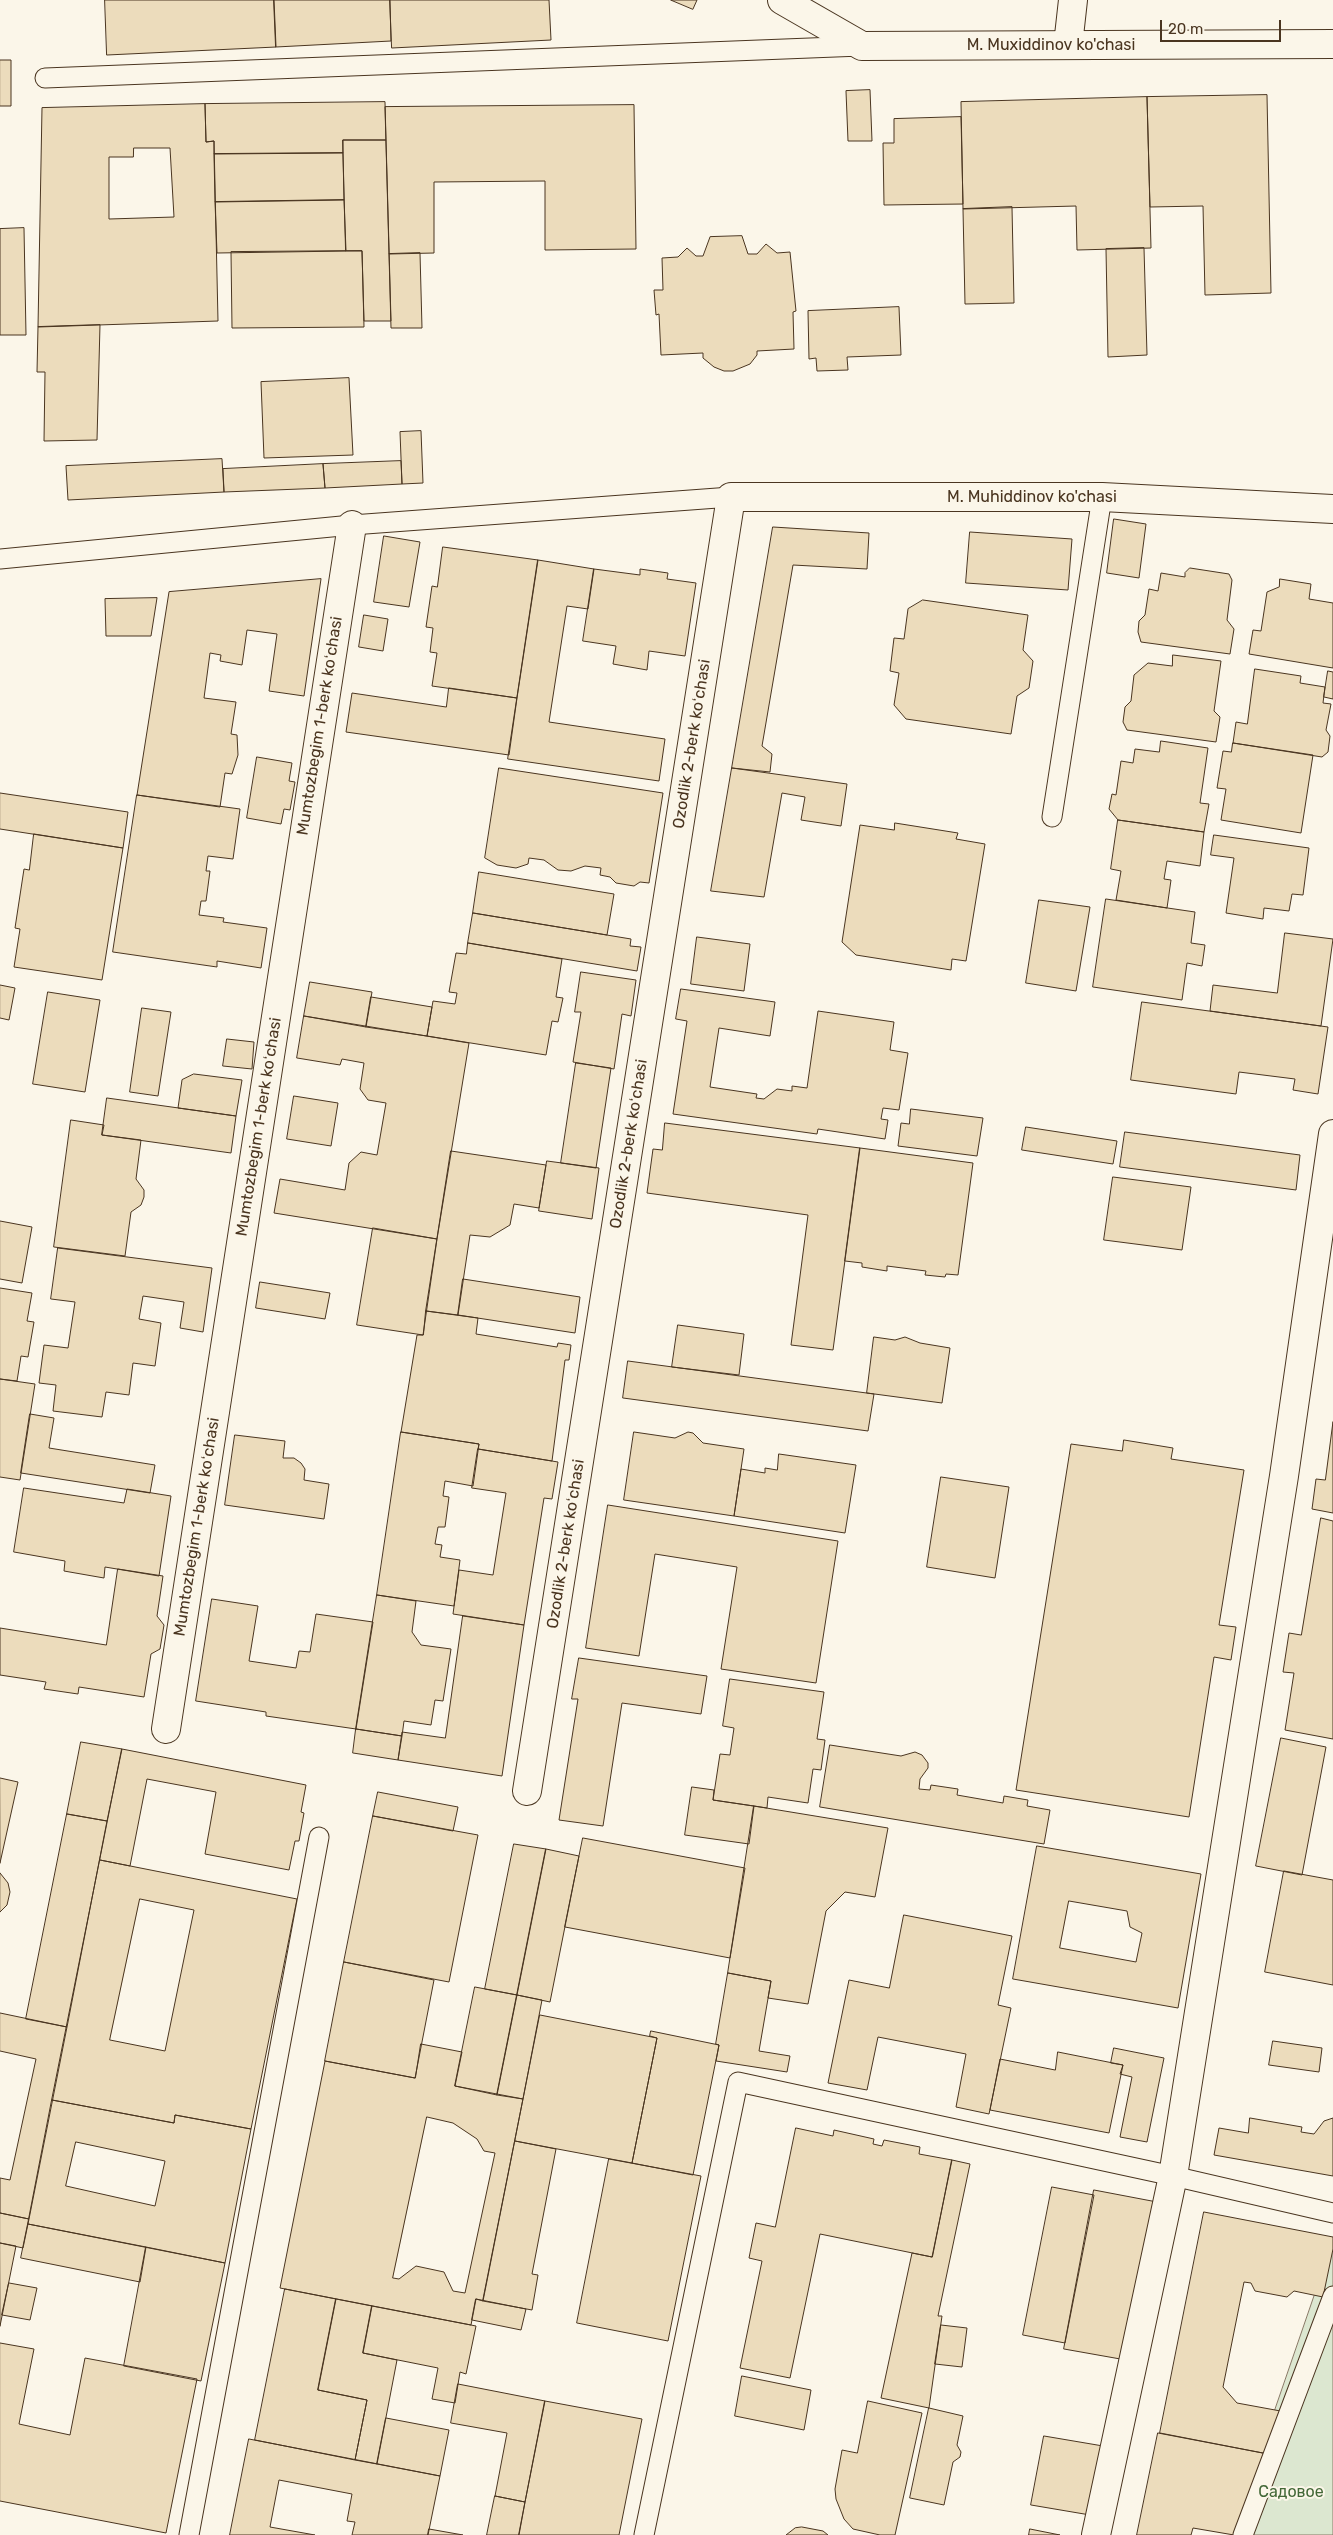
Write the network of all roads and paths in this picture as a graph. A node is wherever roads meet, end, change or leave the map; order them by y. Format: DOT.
graph roads {
  1 [pos="782,0"];
  2 [pos="1073,0"];
  3 [pos="1333,44"];
  4 [pos="862,46"];
  5 [pos="1068,46"];
  6 [pos="45,78"];
  7 [pos="1102,496"];
  8 [pos="731,497"];
  9 [pos="1333,509"];
  10 [pos="352,525"];
  11 [pos="0,559"];
  12 [pos="1052,817"];
  13 [pos="1333,1134"];
  14 [pos="166,1728"];
  15 [pos="527,1791"];
  16 [pos="319,1837"];
  17 [pos="1173,2176"];
  18 [pos="1333,2213"];
  19 [pos="1333,2296"];
  20 [pos="189,2535"];
  21 [pos="644,2535"];
  22 [pos="1096,2535"];
  23 [pos="1243,2535"];
  1 -- 4 [label="street, M. Muxiddinov ko'chasi"];
  2 -- 5 [label="street"];
  3 -- 5 [label="street, M. Muxiddinov ko'chasi"];
  4 -- 5 [label="street, M. Muxiddinov ko'chasi"];
  4 -- 6 [label="lane"];
  7 -- 8 [label="street, M. Muhiddinov ko'chasi"];
  7 -- 9 [label="street, M. Muhiddinov ko'chasi"];
  7 -- 12 [label="lane"];
  8 -- 10 [label="lane"];
  8 -- 15 [label="street, Ozodlik 2-berk koʻchasi"];
  10 -- 11 [label="lane"];
  10 -- 14 [label="street, Mumtozbegim 1-berk koʻchasi"];
  13 -- 17 [label="street"];
  16 -- 20 [label="lane"];
  17 -- 18 [label="lane"];
  17 -- 21 [label="lane"];
  17 -- 22 [label="street"];
  19 -- 23 [label="lane"];
}
